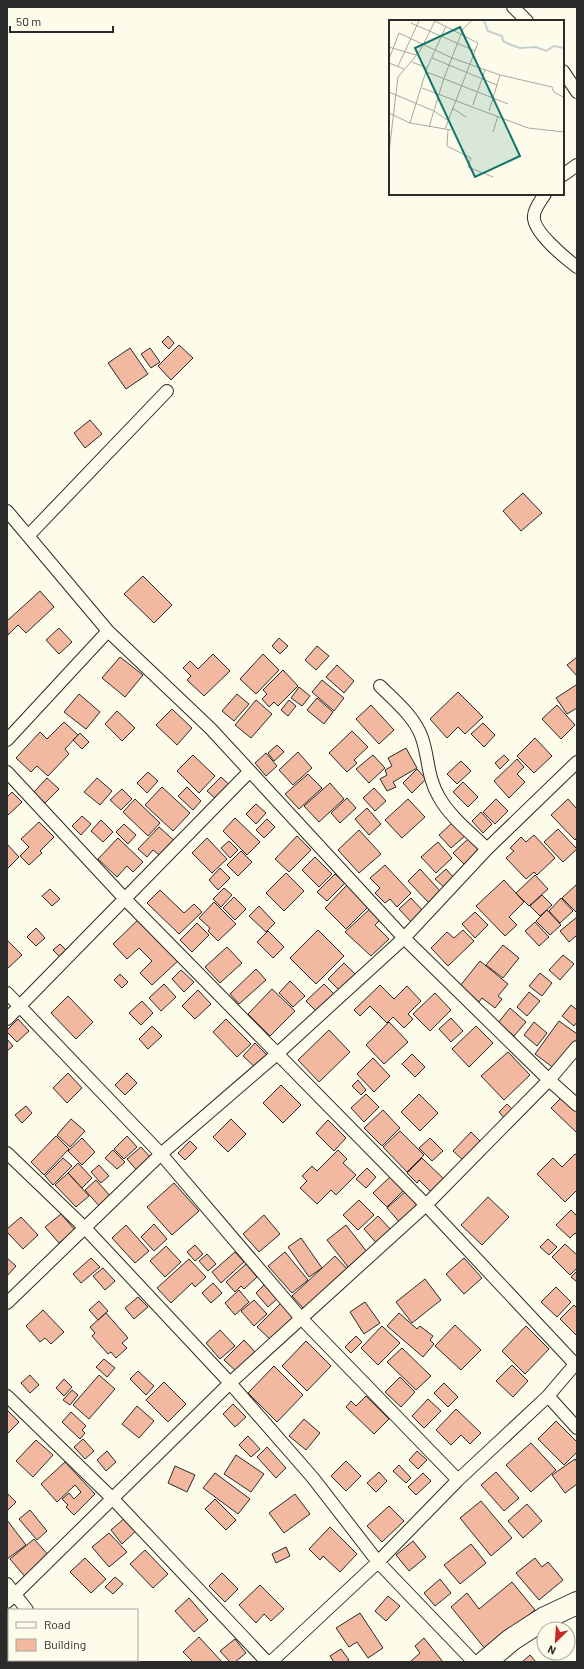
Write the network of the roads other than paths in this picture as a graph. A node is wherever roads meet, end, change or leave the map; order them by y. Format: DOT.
graph roads {
  1 [pos="512,7"];
  2 [pos="526,20"];
  3 [pos="564,72"];
  4 [pos="577,92"];
  5 [pos="577,165"];
  6 [pos="564,174"];
  7 [pos="544,195"];
  8 [pos="577,267"];
  9 [pos="167,391"];
  10 [pos="7,511"];
  11 [pos="28,536"];
  12 [pos="108,631"];
  13 [pos="380,686"];
  14 [pos="7,740"];
  15 [pos="577,762"];
  16 [pos="7,772"];
  17 [pos="249,772"];
  18 [pos="487,849"];
  19 [pos="125,899"];
  20 [pos="404,938"];
  21 [pos="7,993"];
  22 [pos="20,1006"];
  23 [pos="7,1019"];
  24 [pos="577,1047"];
  25 [pos="277,1054"];
  26 [pos="549,1080"];
  27 [pos="577,1105"];
  28 [pos="7,1153"];
  29 [pos="161,1154"];
  30 [pos="426,1205"];
  31 [pos="85,1228"];
  32 [pos="7,1303"];
  33 [pos="300,1317"];
  34 [pos="576,1363"];
  35 [pos="230,1383"];
  36 [pos="7,1396"];
  37 [pos="548,1396"];
  38 [pos="577,1428"];
  39 [pos="458,1480"];
  40 [pos="113,1499"];
  41 [pos="378,1562"];
  42 [pos="7,1584"];
  43 [pos="11,1599"];
  44 [pos="577,1602"];
  45 [pos="26,1609"];
  46 [pos="267,1662"];
  47 [pos="271,1662"];
  48 [pos="474,1662"];
  49 [pos="485,1662"];
  1 -- 2 [label="street"];
  3 -- 4 [label="street"];
  5 -- 6 [label="street"];
  7 -- 8 [label="street"];
  9 -- 11 [label="street"];
  10 -- 11 [label="street"];
  11 -- 12 [label="street"];
  12 -- 14 [label="street"];
  12 -- 17 [label="street"];
  13 -- 18 [label="street"];
  15 -- 18 [label="street"];
  16 -- 19 [label="street"];
  17 -- 19 [label="street"];
  17 -- 20 [label="street"];
  18 -- 20 [label="street"];
  19 -- 22 [label="street"];
  19 -- 25 [label="street"];
  20 -- 25 [label="street"];
  20 -- 26 [label="street"];
  21 -- 22 [label="street"];
  22 -- 23 [label="street"];
  22 -- 29 [label="street"];
  24 -- 26 [label="street"];
  25 -- 29 [label="street"];
  25 -- 30 [label="street"];
  26 -- 27 [label="street"];
  26 -- 30 [label="street"];
  28 -- 31 [label="street"];
  29 -- 31 [label="street"];
  29 -- 33 [label="street"];
  30 -- 33 [label="street"];
  30 -- 34 [label="street"];
  31 -- 32 [label="street"];
  31 -- 35 [label="street"];
  33 -- 35 [label="street"];
  33 -- 39 [label="street"];
  34 -- 37 [label="street"];
  35 -- 40 [label="street"];
  35 -- 41 [label="street"];
  36 -- 40 [label="street"];
  37 -- 38 [label="street"];
  37 -- 39 [label="street"];
  39 -- 41 [label="street"];
  40 -- 43 [label="street"];
  40 -- 46 [label="street"];
  41 -- 47 [label="street"];
  41 -- 48 [label="street"];
  42 -- 43 [label="street"];
  43 -- 45 [label="street"];
  44 -- 49 [label="highway"];
}
